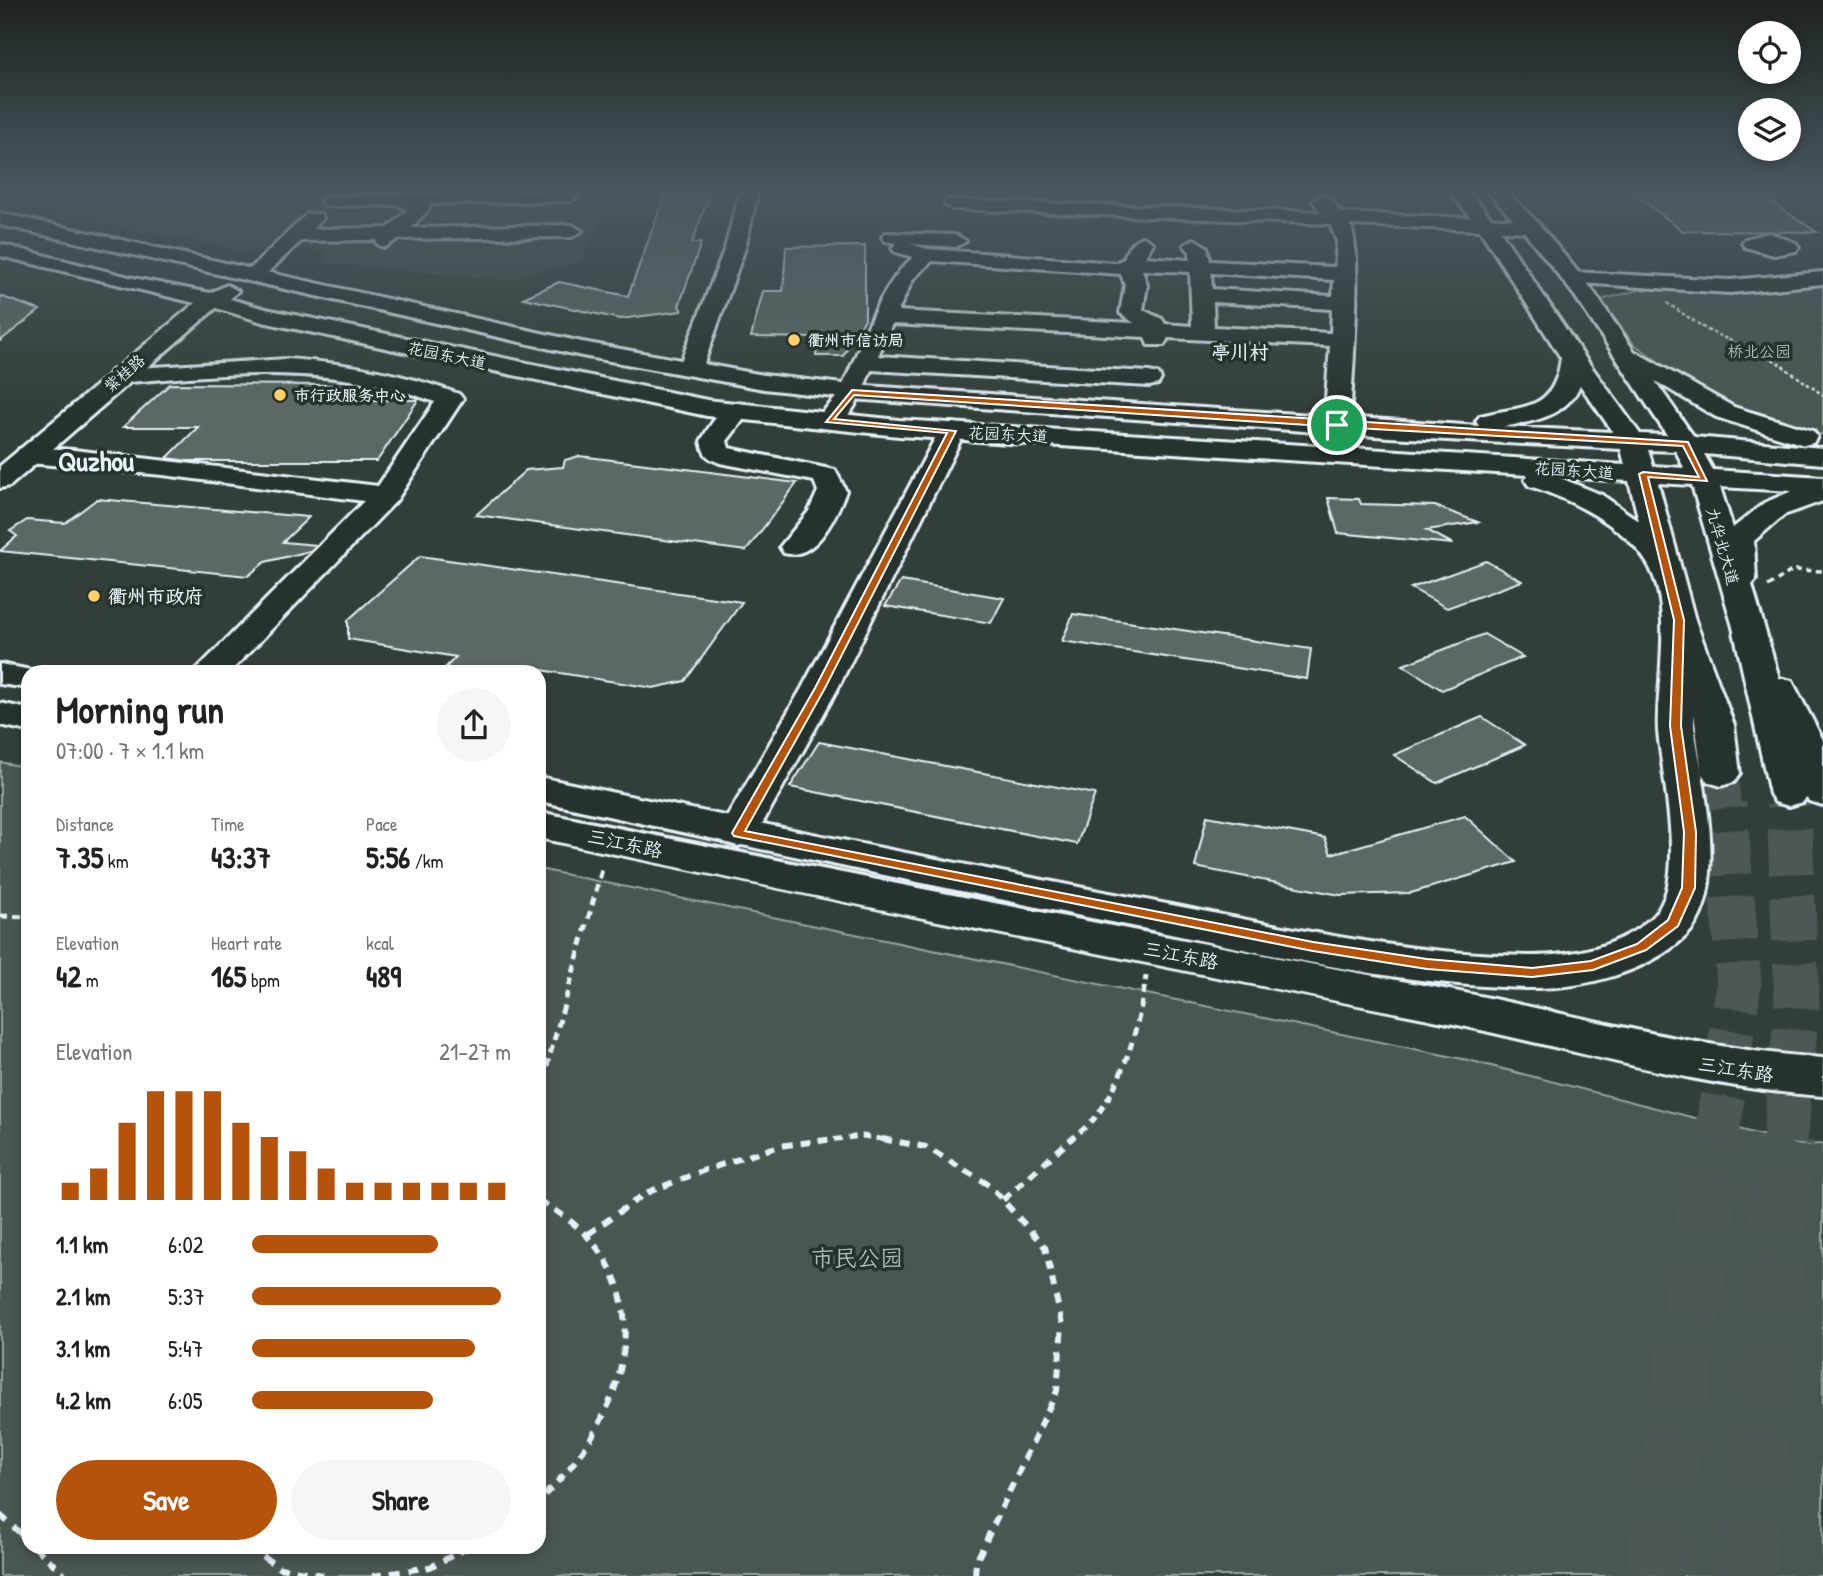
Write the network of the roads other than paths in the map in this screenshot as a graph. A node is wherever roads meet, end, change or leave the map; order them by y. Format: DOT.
graph roads {
  1 [pos="64,266"];
  2 [pos="214,266"];
  3 [pos="264,266"];
  4 [pos="728,266"];
  5 [pos="915,266"];
  6 [pos="1069,266"];
  7 [pos="1126,266"];
  8 [pos="1133,266"];
  9 [pos="1140,266"];
  10 [pos="1197,266"];
  11 [pos="1343,266"];
  12 [pos="1513,266"];
  13 [pos="1562,266"];
  14 [pos="225,268"];
  15 [pos="255,274"];
  16 [pos="904,276"];
  17 [pos="932,277"];
  18 [pos="1572,278"];
  19 [pos="1823,278"];
  20 [pos="974,279"];
  21 [pos="1201,289"];
  22 [pos="180,294"];
  23 [pos="1135,296"];
  24 [pos="1343,297"];
  25 [pos="212,300"];
  26 [pos="890,308"];
  27 [pos="160,312"];
  28 [pos="1158,331"];
  29 [pos="875,338"];
  30 [pos="999,346"];
  31 [pos="1624,351"];
  32 [pos="1573,358"];
  33 [pos="862,362"];
  34 [pos="1145,363"];
  35 [pos="110,364"];
  36 [pos="690,369"];
  37 [pos="852,392"];
  38 [pos="737,411"];
  39 [pos="1150,412"];
  40 [pos="828,421"];
  41 [pos="1337,425"];
  42 [pos="1389,429"];
  43 [pos="952,431"];
  44 [pos="1823,441"];
  45 [pos="1633,442"];
  46 [pos="1686,444"];
  47 [pos="29,455"];
  48 [pos="1823,456"];
  49 [pos="1433,461"];
  50 [pos="1643,474"];
  51 [pos="0,480"];
  52 [pos="1704,480"];
  53 [pos="1823,485"];
  54 [pos="1823,492"];
  55 [pos="386,495"];
  56 [pos="795,547"];
  57 [pos="1667,568"];
  58 [pos="1745,615"];
  59 [pos="1679,620"];
  60 [pos="218,665"];
  61 [pos="0,674"];
  62 [pos="21,677"];
  63 [pos="0,715"];
  64 [pos="21,719"];
  65 [pos="1721,774"];
  66 [pos="546,791"];
  67 [pos="1806,793"];
  68 [pos="546,826"];
  69 [pos="738,833"];
  70 [pos="1823,1077"];
  1 -- 22 [label="main road, 花园东大道"];
  2 -- 14 [label="main road, 花园东大道"];
  3 -- 15 [label="main road, 紫桂路"];
  4 -- 36 [label="main road"];
  5 -- 16 [label="main road"];
  6 -- 7 [label="main road"];
  8 -- 23 [label="main road"];
  9 -- 21 [label="main road"];
  10 -- 21 [label="main road"];
  11 -- 24 [label="main road"];
  12 -- 32 [label="main road"];
  13 -- 18 [label="main road, 九华北大道"];
  14 -- 15 [label="main road, 花园东大道"];
  14 -- 22 [label="main road"];
  15 -- 25 [label="main road, 紫桂路"];
  15 -- 36 [label="main road, 花园东大道"];
  16 -- 17 [label="main road"];
  16 -- 26 [label="main road"];
  18 -- 19 [label="main road"];
  18 -- 31 [label="main road, 九华北大道"];
  20 -- 23 [label="main road"];
  21 -- 23 [label="main road"];
  21 -- 23 [label="main road"];
  21 -- 24 [label="main road"];
  21 -- 24 [label="main road"];
  21 -- 24 [label="main road"];
  21 -- 28 [label="main road"];
  22 -- 25 [label="main road, 花园东大道"];
  22 -- 27 [label="main road"];
  23 -- 26 [label="main road"];
  23 -- 28 [label="main road"];
  24 -- 41 [label="main road"];
  25 -- 35 [label="main road, 紫桂路"];
  25 -- 38 [label="main road, 花园东大道"];
  26 -- 28 [label="main road"];
  26 -- 29 [label="main road"];
  28 -- 34 [label="main road"];
  29 -- 30 [label="main road"];
  29 -- 33 [label="main road"];
  31 -- 44 [label="main road"];
  31 -- 46 [label="main road, 九华北大道"];
  32 -- 42 [label="main road"];
  32 -- 45 [label="main road"];
  33 -- 34 [label="main road"];
  33 -- 37 [label="main road"];
  34 -- 39 [label="main road"];
  35 -- 47 [label="main road, 紫桂路"];
  35 -- 55 [label="main road"];
  36 -- 37 [label="main road, 花园东大道"];
  37 -- 39 [label="main road, 花园东大道"];
  37 -- 40 [label="main road"];
  38 -- 40 [label="main road, 花园东大道"];
  38 -- 56 [label="main road"];
  39 -- 41 [label="main road, 花园东大道"];
  40 -- 43 [label="main road, 花园东大道"];
  41 -- 42 [label="main road, 花园东大道"];
  42 -- 45 [label="main road, 花园东大道"];
  43 -- 49 [label="main road, 花园东大道"];
  43 -- 69 [label="main road"];
  45 -- 46 [label="main road, 花园东大道"];
  45 -- 50 [label="main road"];
  46 -- 48 [label="main road, 花园东大道"];
  46 -- 52 [label="main road, 九华北大道"];
  47 -- 51 [label="main road, 紫桂路"];
  47 -- 55 [label="main road"];
  49 -- 50 [label="main road, 花园东大道"];
  49 -- 57 [label="main road"];
  50 -- 52 [label="main road, 花园东大道"];
  50 -- 57 [label="main road"];
  52 -- 53 [label="main road, 花园东大道"];
  52 -- 58 [label="main road, 九华北大道"];
  54 -- 58 [label="main road"];
  55 -- 60 [label="main road"];
  57 -- 59 [label="main road"];
  58 -- 67 [label="main road, 九华北大道"];
  59 -- 65 [label="main road"];
  59 -- 69 [label="main road, 三江东路"];
  61 -- 62 [label="main road"];
  63 -- 64 [label="main road"];
  66 -- 69 [label="main road, 三江东路"];
  68 -- 70 [label="main road, 三江东路"];
}
